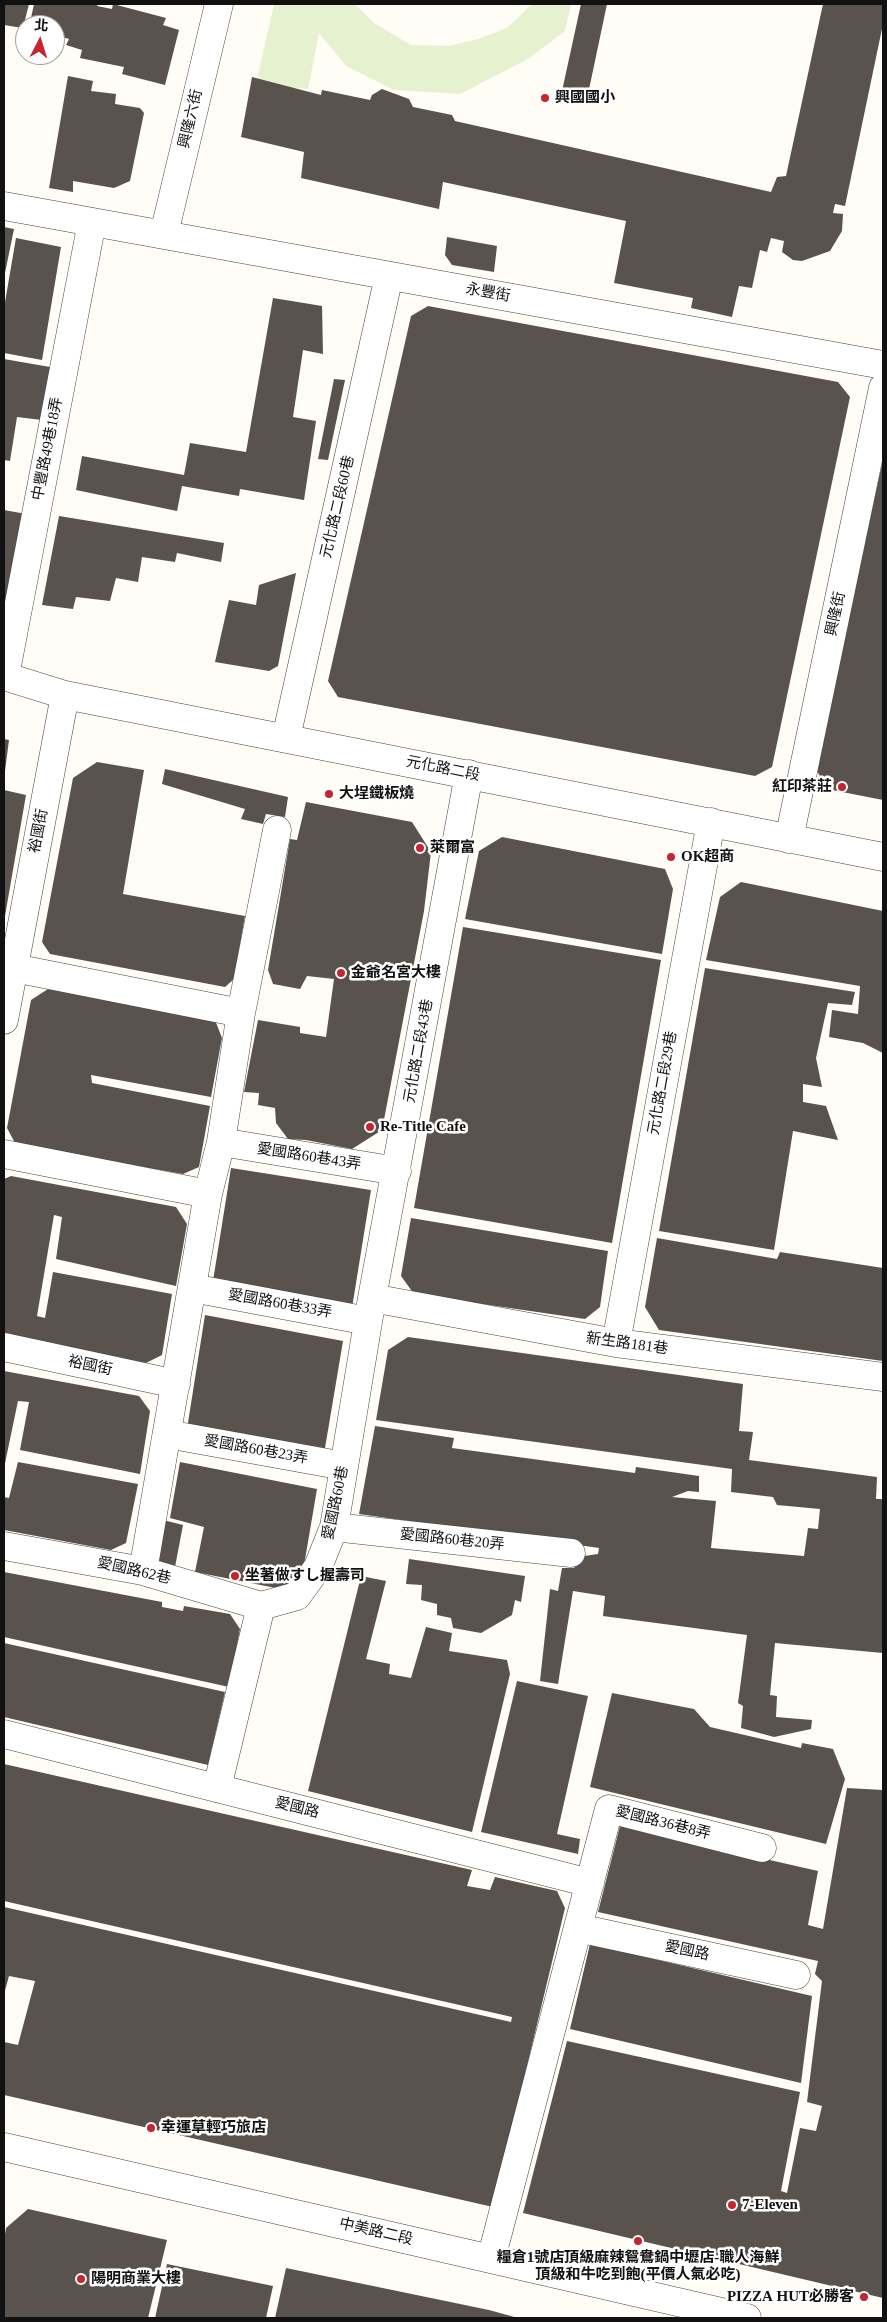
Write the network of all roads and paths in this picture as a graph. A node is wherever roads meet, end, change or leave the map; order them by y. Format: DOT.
graph roads {
  1 [pos="219,4"];
  2 [pos="4,206"];
  3 [pos="92,222"];
  4 [pos="164,234"];
  5 [pos="389,276"];
  6 [pos="883,365"];
  7 [pos="883,388"];
  8 [pos="4,676"];
  9 [pos="65,695"];
  10 [pos="286,738"];
  11 [pos="469,774"];
  12 [pos="711,822"];
  13 [pos="277,830"];
  14 [pos="789,839"];
  15 [pos="883,857"];
  16 [pos="9,967"];
  17 [pos="241,1013"];
  18 [pos="4,1020"];
  19 [pos="221,1142"];
  20 [pos="4,1154"];
  21 [pos="397,1171"];
  22 [pos="208,1194"];
  23 [pos="192,1288"];
  24 [pos="370,1309"];
  25 [pos="616,1344"];
  26 [pos="4,1347"];
  27 [pos="883,1377"];
  28 [pos="176,1384"];
  29 [pos="167,1434"];
  30 [pos="344,1466"];
  31 [pos="334,1527"];
  32 [pos="4,1546"];
  33 [pos="571,1553"];
  34 [pos="143,1572"];
  35 [pos="261,1606"];
  36 [pos="4,1734"];
  37 [pos="218,1788"];
  38 [pos="762,1848"];
  39 [pos="590,1883"];
  40 [pos="578,1928"];
  41 [pos="796,1975"];
  42 [pos="4,2147"];
  43 [pos="491,2259"];
  44 [pos="748,2318"];
  1 -- 4 [label="street, 興隆六街"];
  2 -- 3 [label="street, 永豐街"];
  3 -- 4 [label="street, 永豐街"];
  3 -- 8 [label="street, 中豐路49巷18弄"];
  4 -- 5 [label="street, 永豐街"];
  5 -- 6 [label="street, 永豐街"];
  5 -- 10 [label="street, 元化路二段60巷"];
  7 -- 14 [label="street, 興隆街"];
  8 -- 9 [label="street, 元化路二段"];
  9 -- 10 [label="street, 元化路二段"];
  9 -- 16 [label="street, 裕國街"];
  10 -- 11 [label="street, 元化路二段"];
  11 -- 12 [label="street, 元化路二段"];
  11 -- 21 [label="street, 元化路二段43巷"];
  12 -- 14 [label="street, 元化路二段"];
  12 -- 25 [label="street, 元化路二段29巷"];
  13 -- 17 [label="street"];
  14 -- 15 [label="street, 元化路二段"];
  16 -- 17 [label="street"];
  16 -- 18 [label="street, 裕國街"];
  17 -- 19 [label="street"];
  19 -- 21 [label="street, 愛國路60巷43弄"];
  19 -- 22 [label="street"];
  20 -- 22 [label="street"];
  21 -- 24 [label="street, 元化路二段43巷"];
  22 -- 23 [label="street"];
  23 -- 24 [label="street, 愛國路60巷33弄"];
  23 -- 28 [label="street"];
  24 -- 25 [label="street, 新生路181巷"];
  24 -- 30 [label="street, 愛國路60巷"];
  25 -- 27 [label="street, 新生路181巷"];
  26 -- 28 [label="street, 裕國街"];
  28 -- 29 [label="street"];
  29 -- 30 [label="street, 愛國路60巷23弄"];
  29 -- 34 [label="street"];
  30 -- 31 [label="street, 愛國路60巷"];
  31 -- 33 [label="street, 愛國路60巷20弄"];
  31 -- 35 [label="street, 愛國路60巷"];
  32 -- 34 [label="street, 愛國路62巷"];
  34 -- 35 [label="street, 愛國路62巷"];
  35 -- 37 [label="street"];
  36 -- 37 [label="street, 愛國路"];
  37 -- 39 [label="street, 愛國路"];
  38 -- 39 [label="street, 愛國路36巷8弄"];
  39 -- 40 [label="street"];
  40 -- 41 [label="street, 愛國路"];
  40 -- 43 [label="street"];
  42 -- 43 [label="street, 中美路二段"];
  43 -- 44 [label="street, 中美路二段"];
}
